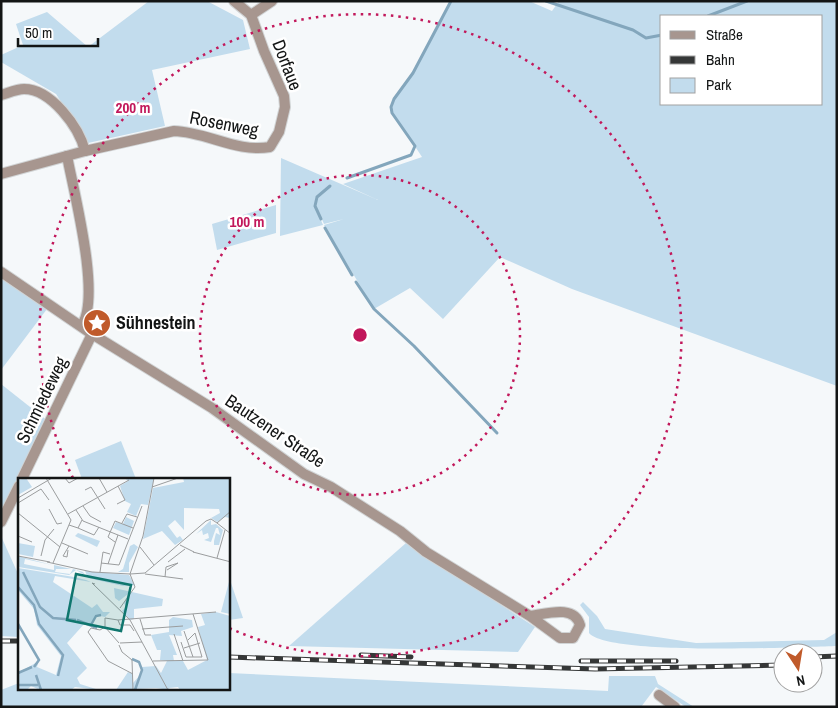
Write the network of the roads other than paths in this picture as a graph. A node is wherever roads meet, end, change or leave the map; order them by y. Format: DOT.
graph roads {
  1 [pos="234,1"];
  2 [pos="272,1"];
  3 [pos="251,14"];
  4 [pos="1,95"];
  5 [pos="270,146"];
  6 [pos="85,151"];
  7 [pos="67,156"];
  8 [pos="1,174"];
  9 [pos="1,272"];
  10 [pos="82,325"];
  11 [pos="92,334"];
  12 [pos="22,478"];
  13 [pos="18,488"];
  14 [pos="1,522"];
  15 [pos="530,616"];
  16 [pos="659,695"];
  17 [pos="675,707"];
  1 -- 3 [label="street"];
  2 -- 3 [label="street"];
  3 -- 5 [label="street, Dorfaue"];
  4 -- 6 [label="street"];
  5 -- 6 [label="street, Rosenweg"];
  6 -- 7 [label="street, Rosenweg"];
  7 -- 8 [label="street, Rosenweg"];
  7 -- 10 [label="street"];
  9 -- 10 [label="street, Bautzener Straße"];
  10 -- 11 [label="street, Bautzener Straße"];
  11 -- 12 [label="street, Schmiedeweg"];
  11 -- 15 [label="street, Bautzener Straße"];
  13 -- 14 [label="street"];
  16 -- 17 [label="street"];
}
